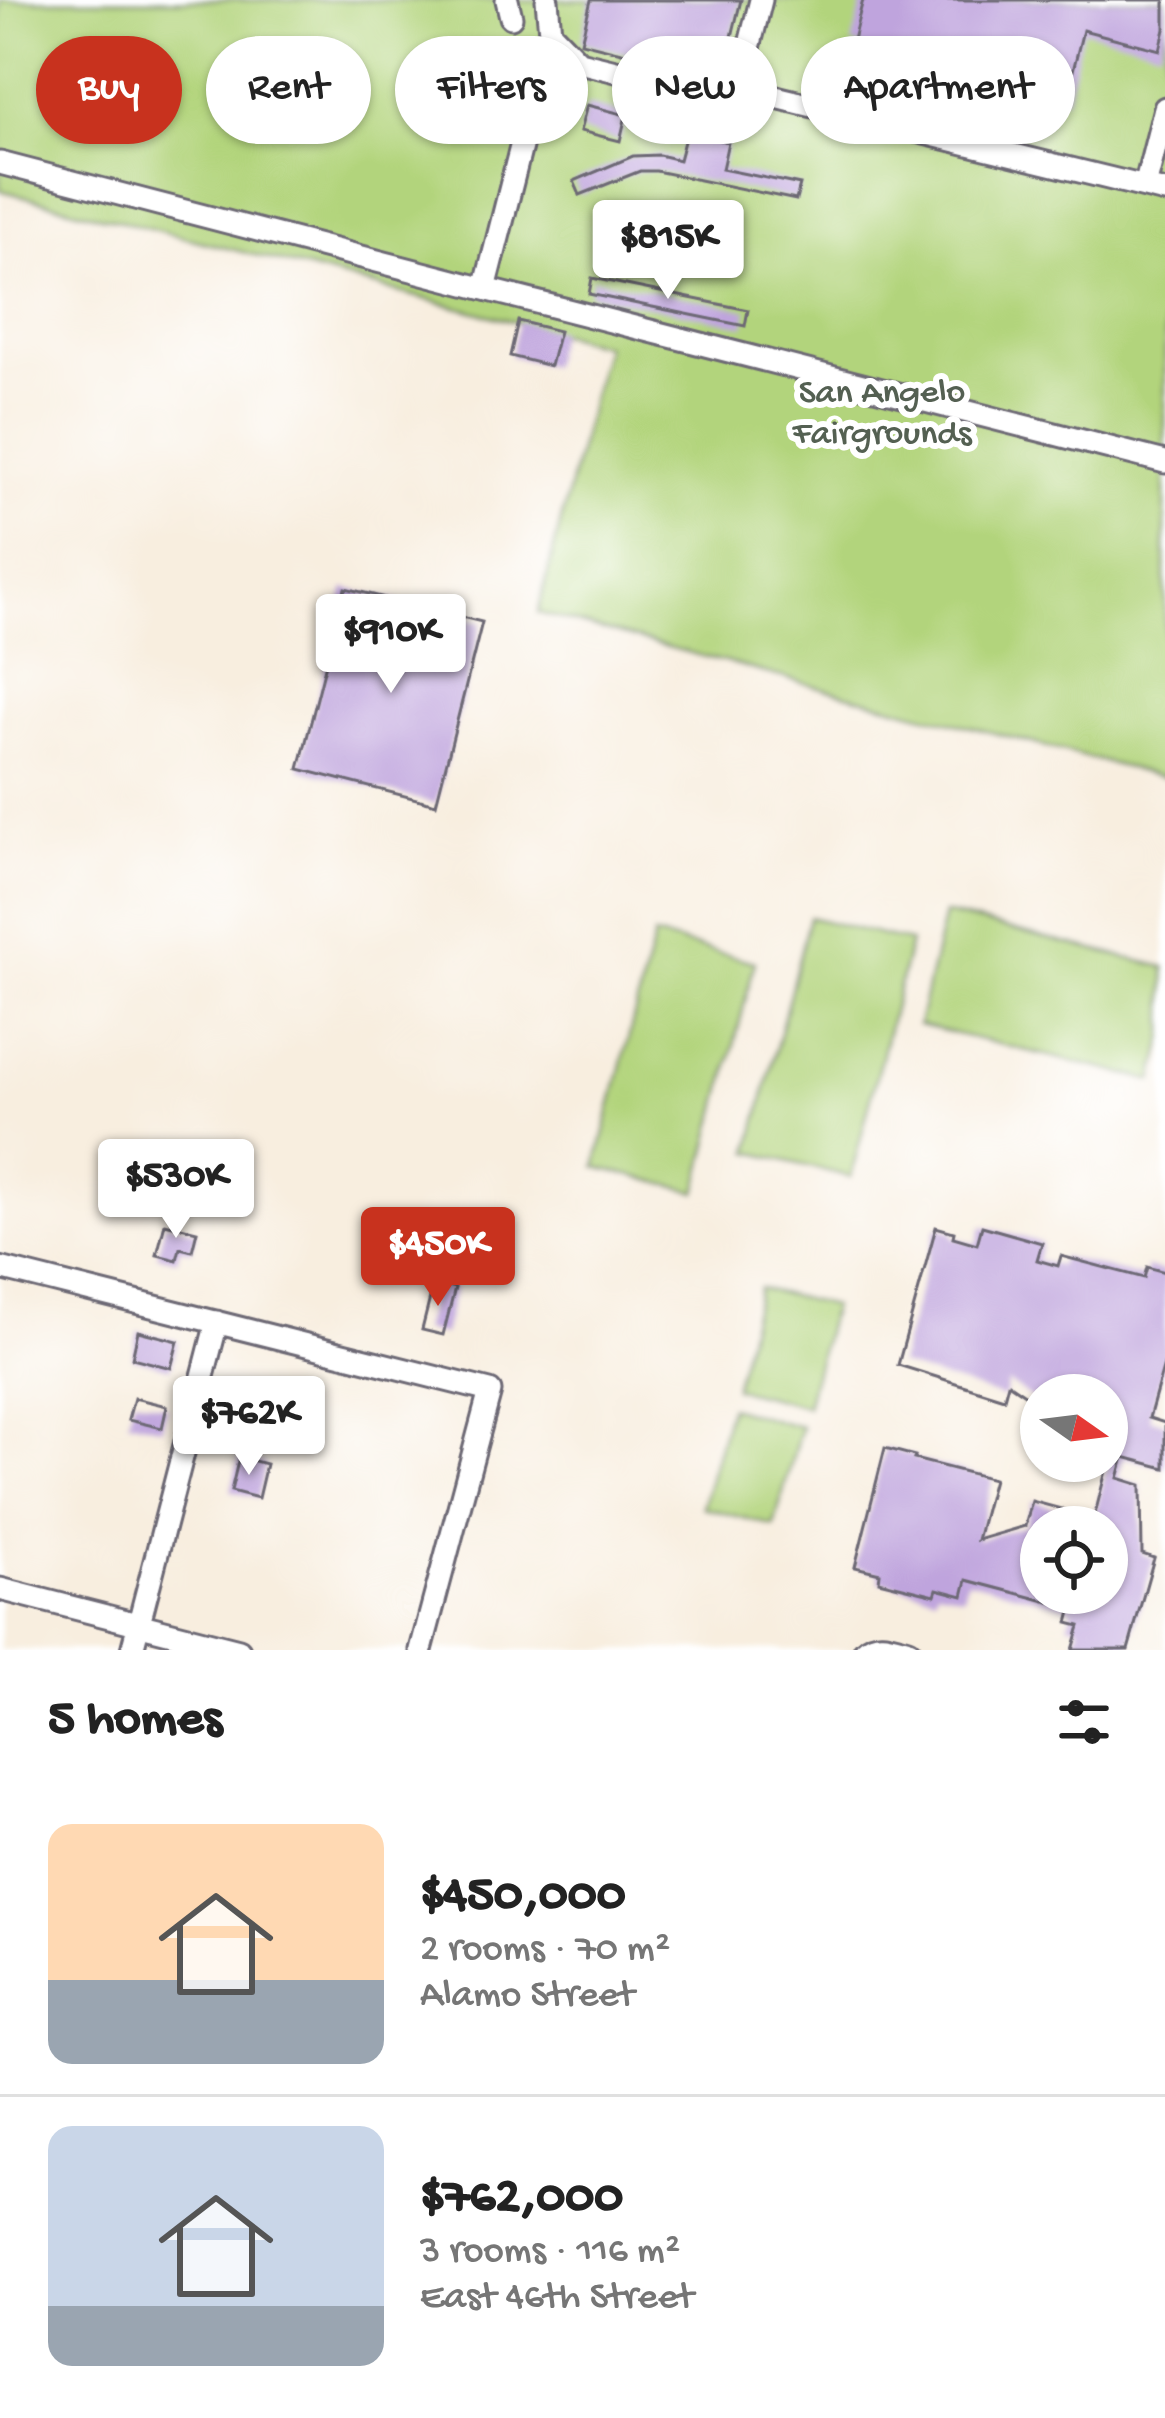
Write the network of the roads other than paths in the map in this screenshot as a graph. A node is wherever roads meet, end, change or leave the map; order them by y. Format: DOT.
graph roads {
  1 [pos="548,0"];
  2 [pos="761,0"];
  3 [pos="550,32"];
  4 [pos="752,36"];
  5 [pos="612,70"];
  6 [pos="777,97"];
  7 [pos="1165,108"];
  8 [pos="0,163"];
  9 [pos="1155,190"];
  10 [pos="485,289"];
  11 [pos="1165,461"];
  12 [pos="0,1268"];
  13 [pos="217,1322"];
  14 [pos="0,1589"];
  15 [pos="139,1625"];
  16 [pos="132,1650"];
  17 [pos="238,1650"];
  18 [pos="421,1650"];
  19 [pos="865,1650"];
  20 [pos="909,1650"];
  1 -- 3 [label="street"];
  2 -- 4 [label="street"];
  3 -- 5 [label="street"];
  3 -- 10 [label="street"];
  6 -- 9 [label="street"];
  7 -- 9 [label="street"];
  8 -- 10 [label="street"];
  10 -- 11 [label="street"];
  12 -- 13 [label="street"];
  13 -- 15 [label="street"];
  13 -- 18 [label="street"];
  14 -- 15 [label="street"];
  15 -- 16 [label="street"];
  15 -- 17 [label="street"];
  19 -- 20 [label="street"];
}
